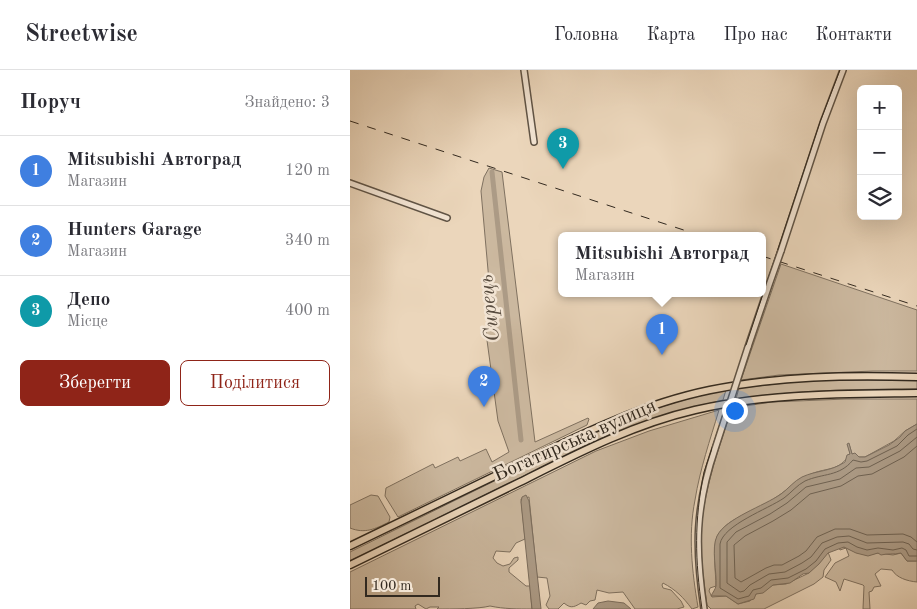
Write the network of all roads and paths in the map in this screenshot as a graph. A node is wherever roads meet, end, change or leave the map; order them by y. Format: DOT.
graph roads {
  1 [pos="524,70"];
  2 [pos="843,70"];
  3 [pos="534,142"];
  4 [pos="350,183"];
  5 [pos="447,218"];
  6 [pos="766,294"];
  7 [pos="765,297"];
  8 [pos="917,377"];
  9 [pos="917,393"];
  10 [pos="350,546"];
  11 [pos="350,565"];
  12 [pos="704,609"];
  1 -- 3 [label="street"];
  2 -- 6 [label="street, bridge"];
  4 -- 5 [label="street"];
  7 -- 12 [label="street, bridge"];
  8 -- 10 [label="main road, Богатирська вулиця"];
  9 -- 11 [label="main road, Богатирська вулиця"];
}
